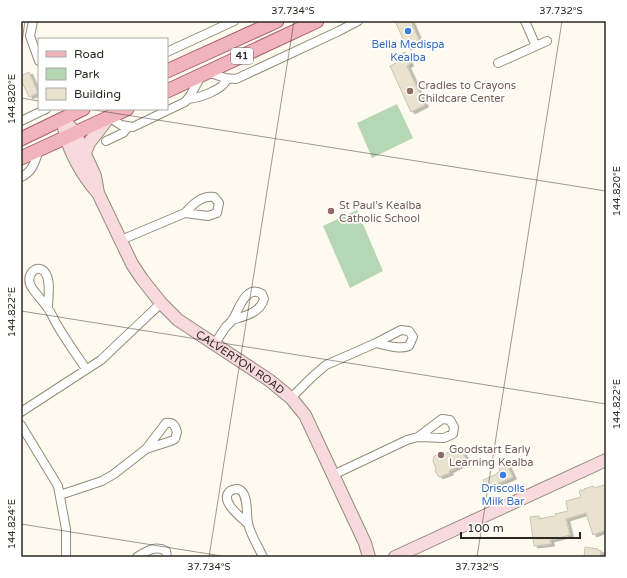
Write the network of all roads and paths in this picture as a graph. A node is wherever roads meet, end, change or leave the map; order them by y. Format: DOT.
graph roads {
  1 [pos="33,21"];
  2 [pos="234,21"];
  3 [pos="277,21"];
  4 [pos="317,21"];
  5 [pos="358,21"];
  6 [pos="525,21"];
  7 [pos="547,41"];
  8 [pos="536,46"];
  9 [pos="168,52"];
  10 [pos="38,59"];
  11 [pos="498,63"];
  12 [pos="168,71"];
  13 [pos="204,74"];
  14 [pos="227,79"];
  15 [pos="168,91"];
  16 [pos="188,99"];
  17 [pos="44,110"];
  18 [pos="81,110"];
  19 [pos="125,110"];
  20 [pos="109,117"];
  21 [pos="63,119"];
  22 [pos="21,120"];
  23 [pos="128,127"];
  24 [pos="70,135"];
  25 [pos="21,139"];
  26 [pos="106,141"];
  27 [pos="39,150"];
  28 [pos="85,153"];
  29 [pos="21,158"];
  30 [pos="21,177"];
  31 [pos="98,193"];
  32 [pos="185,213"];
  33 [pos="121,240"];
  34 [pos="161,303"];
  35 [pos="48,308"];
  36 [pos="232,320"];
  37 [pos="376,343"];
  38 [pos="214,344"];
  39 [pos="86,369"];
  40 [pos="291,398"];
  41 [pos="21,412"];
  42 [pos="21,425"];
  43 [pos="418,437"];
  44 [pos="146,449"];
  45 [pos="606,460"];
  46 [pos="333,474"];
  47 [pos="60,495"];
  48 [pos="248,524"];
  49 [pos="401,555"];
  50 [pos="66,557"];
  51 [pos="137,557"];
  52 [pos="167,557"];
  53 [pos="263,557"];
  54 [pos="374,557"];
  1 -- 10 [label="street"];
  2 -- 9 [label="street"];
  3 -- 12 [label="main road, 41"];
  4 -- 13 [label="main road, 41"];
  5 -- 14 [label="street"];
  6 -- 8 [label="street"];
  7 -- 8 [label="street"];
  8 -- 11 [label="street"];
  13 -- 14 [label="street"];
  13 -- 15 [label="main road, 41"];
  13 -- 16 [label="street"];
  14 -- 16 [label="street"];
  16 -- 23 [label="street"];
  17 -- 22 [label="street"];
  18 -- 21 [label="main road"];
  19 -- 20 [label="main road"];
  20 -- 23 [label="street"];
  20 -- 24 [label="main road"];
  20 -- 28 [label="street"];
  21 -- 24 [label="street, CALVERTON ROAD"];
  21 -- 25 [label="main road"];
  23 -- 26 [label="street"];
  24 -- 27 [label="main road"];
  24 -- 28 [label="street, CALVERTON ROAD"];
  24 -- 31 [label="street, CALVERTON ROAD"];
  27 -- 29 [label="main road"];
  27 -- 30 [label="street"];
  28 -- 31 [label="street, CALVERTON ROAD"];
  31 -- 33 [label="street, CALVERTON ROAD"];
  32 -- 33 [label="street"];
  33 -- 34 [label="street, CALVERTON ROAD"];
  34 -- 38 [label="street, CALVERTON ROAD"];
  34 -- 39 [label="street"];
  35 -- 39 [label="street"];
  36 -- 38 [label="street"];
  37 -- 40 [label="street"];
  38 -- 40 [label="street, CALVERTON ROAD"];
  39 -- 41 [label="street"];
  40 -- 46 [label="street, CALVERTON ROAD"];
  42 -- 47 [label="street"];
  43 -- 46 [label="street"];
  44 -- 47 [label="street"];
  45 -- 49 [label="street"];
  46 -- 54 [label="street, CALVERTON ROAD"];
  47 -- 50 [label="street"];
  48 -- 53 [label="street"];
  51 -- 52 [label="street"];
}
